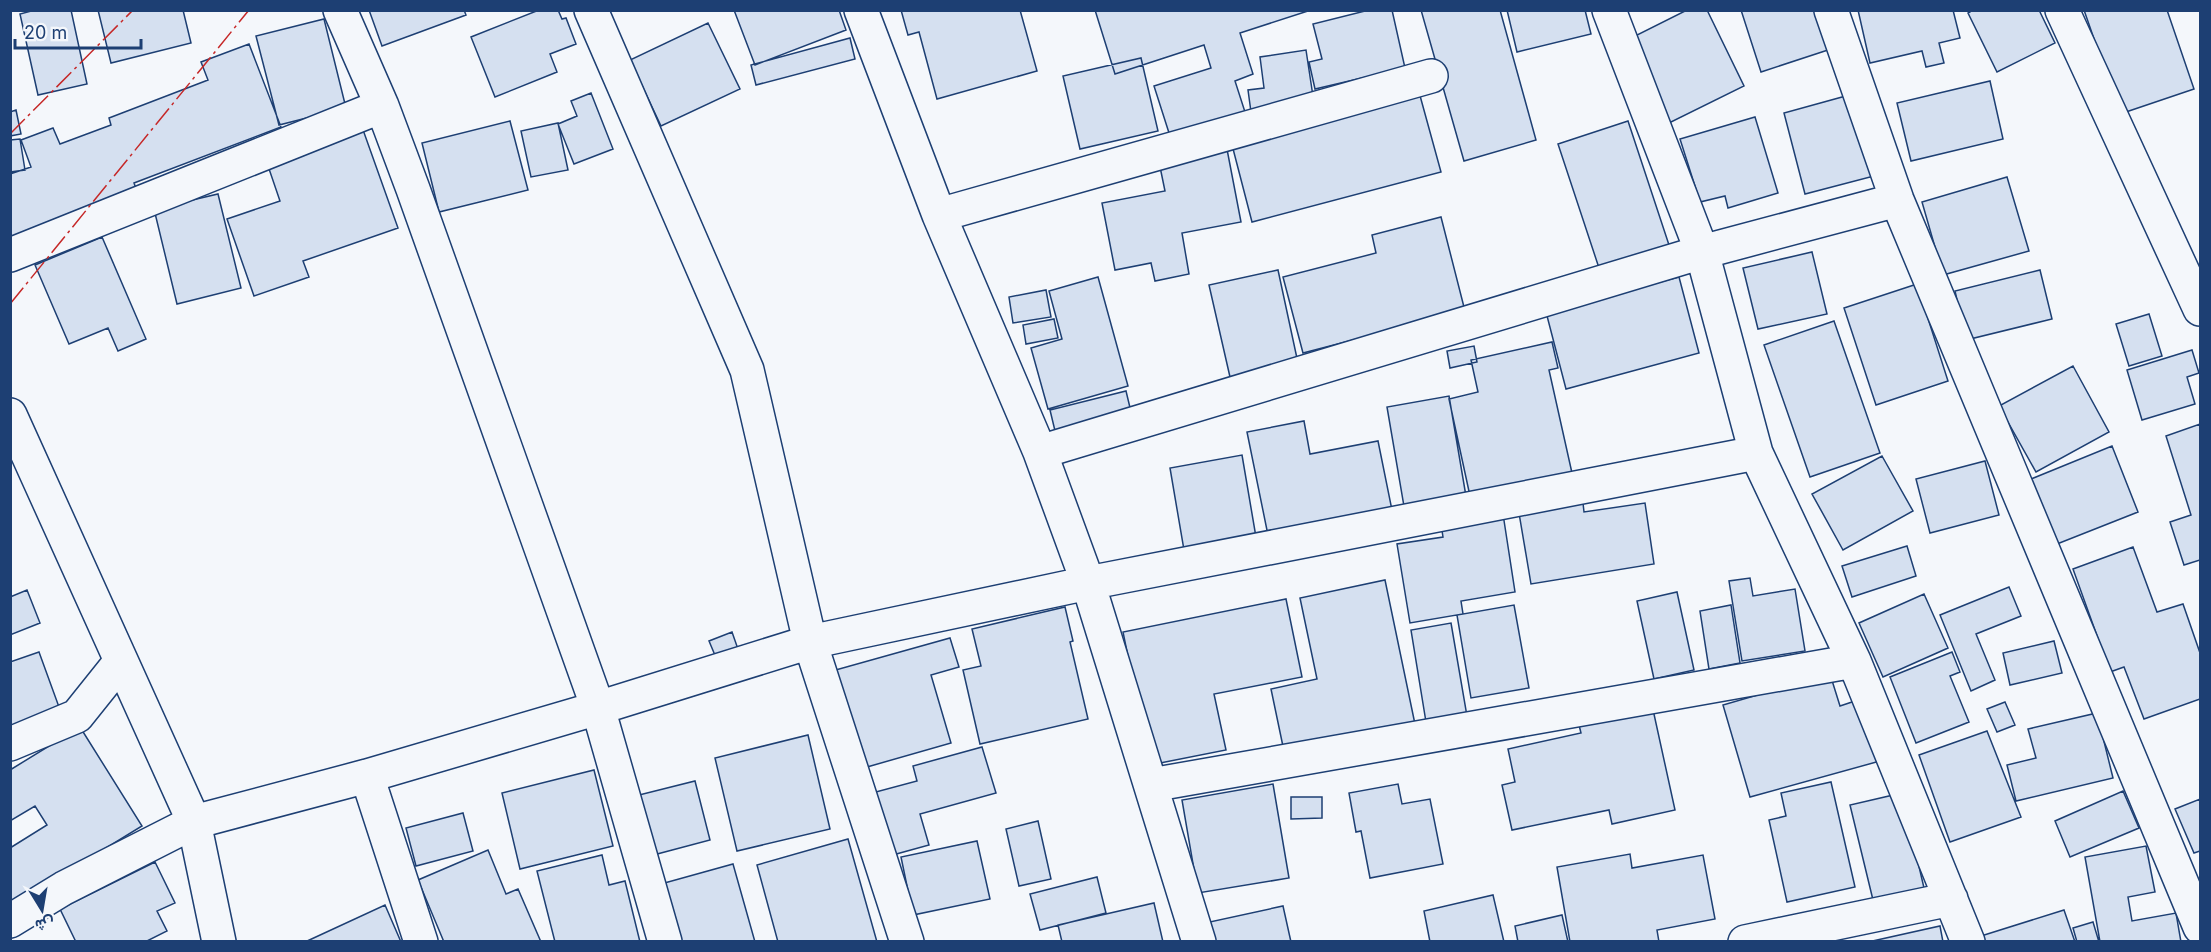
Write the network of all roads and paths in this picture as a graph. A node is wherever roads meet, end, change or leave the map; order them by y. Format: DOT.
graph roads {
  1 [pos="340,10"];
  2 [pos="591,10"];
  3 [pos="861,10"];
  4 [pos="1609,10"];
  5 [pos="1831,10"];
  6 [pos="2062,10"];
  7 [pos="1431,76"];
  8 [pos="382,106"];
  9 [pos="1897,200"];
  10 [pos="939,215"];
  11 [pos="1702,252"];
  12 [pos="10,255"];
  13 [pos="2200,309"];
  14 [pos="10,415"];
  15 [pos="1040,452"];
  16 [pos="1756,453"];
  17 [pos="1088,583"];
  18 [pos="810,642"];
  19 [pos="121,661"];
  20 [pos="1854,661"];
  21 [pos="598,708"];
  22 [pos="10,744"];
  23 [pos="366,776"];
  24 [pos="1151,785"];
  25 [pos="194,822"];
  26 [pos="1951,899"];
  27 [pos="10,921"];
  28 [pos="2200,927"];
  29 [pos="219,942"];
  30 [pos="421,942"];
  31 [pos="665,942"];
  32 [pos="907,942"];
  33 [pos="1199,942"];
  34 [pos="1745,942"];
  35 [pos="1968,942"];
  1 -- 8 [label="street"];
  2 -- 18 [label="street"];
  3 -- 10 [label="street"];
  4 -- 11 [label="street"];
  5 -- 9 [label="street"];
  6 -- 13 [label="street"];
  7 -- 10 [label="street"];
  8 -- 12 [label="street"];
  8 -- 21 [label="street"];
  9 -- 11 [label="street"];
  9 -- 28 [label="street"];
  10 -- 15 [label="street"];
  11 -- 15 [label="street"];
  11 -- 16 [label="street"];
  14 -- 19 [label="street"];
  15 -- 17 [label="street"];
  16 -- 17 [label="street"];
  16 -- 20 [label="street"];
  17 -- 18 [label="street"];
  17 -- 24 [label="street"];
  18 -- 21 [label="street"];
  18 -- 32 [label="street"];
  19 -- 22 [label="street"];
  19 -- 25 [label="street"];
  20 -- 24 [label="street"];
  20 -- 26 [label="street"];
  21 -- 23 [label="street"];
  21 -- 31 [label="street"];
  23 -- 25 [label="street"];
  23 -- 30 [label="street"];
  24 -- 33 [label="street"];
  25 -- 27 [label="street"];
  25 -- 29 [label="street"];
  26 -- 34 [label="street"];
  26 -- 35 [label="street"];
}
